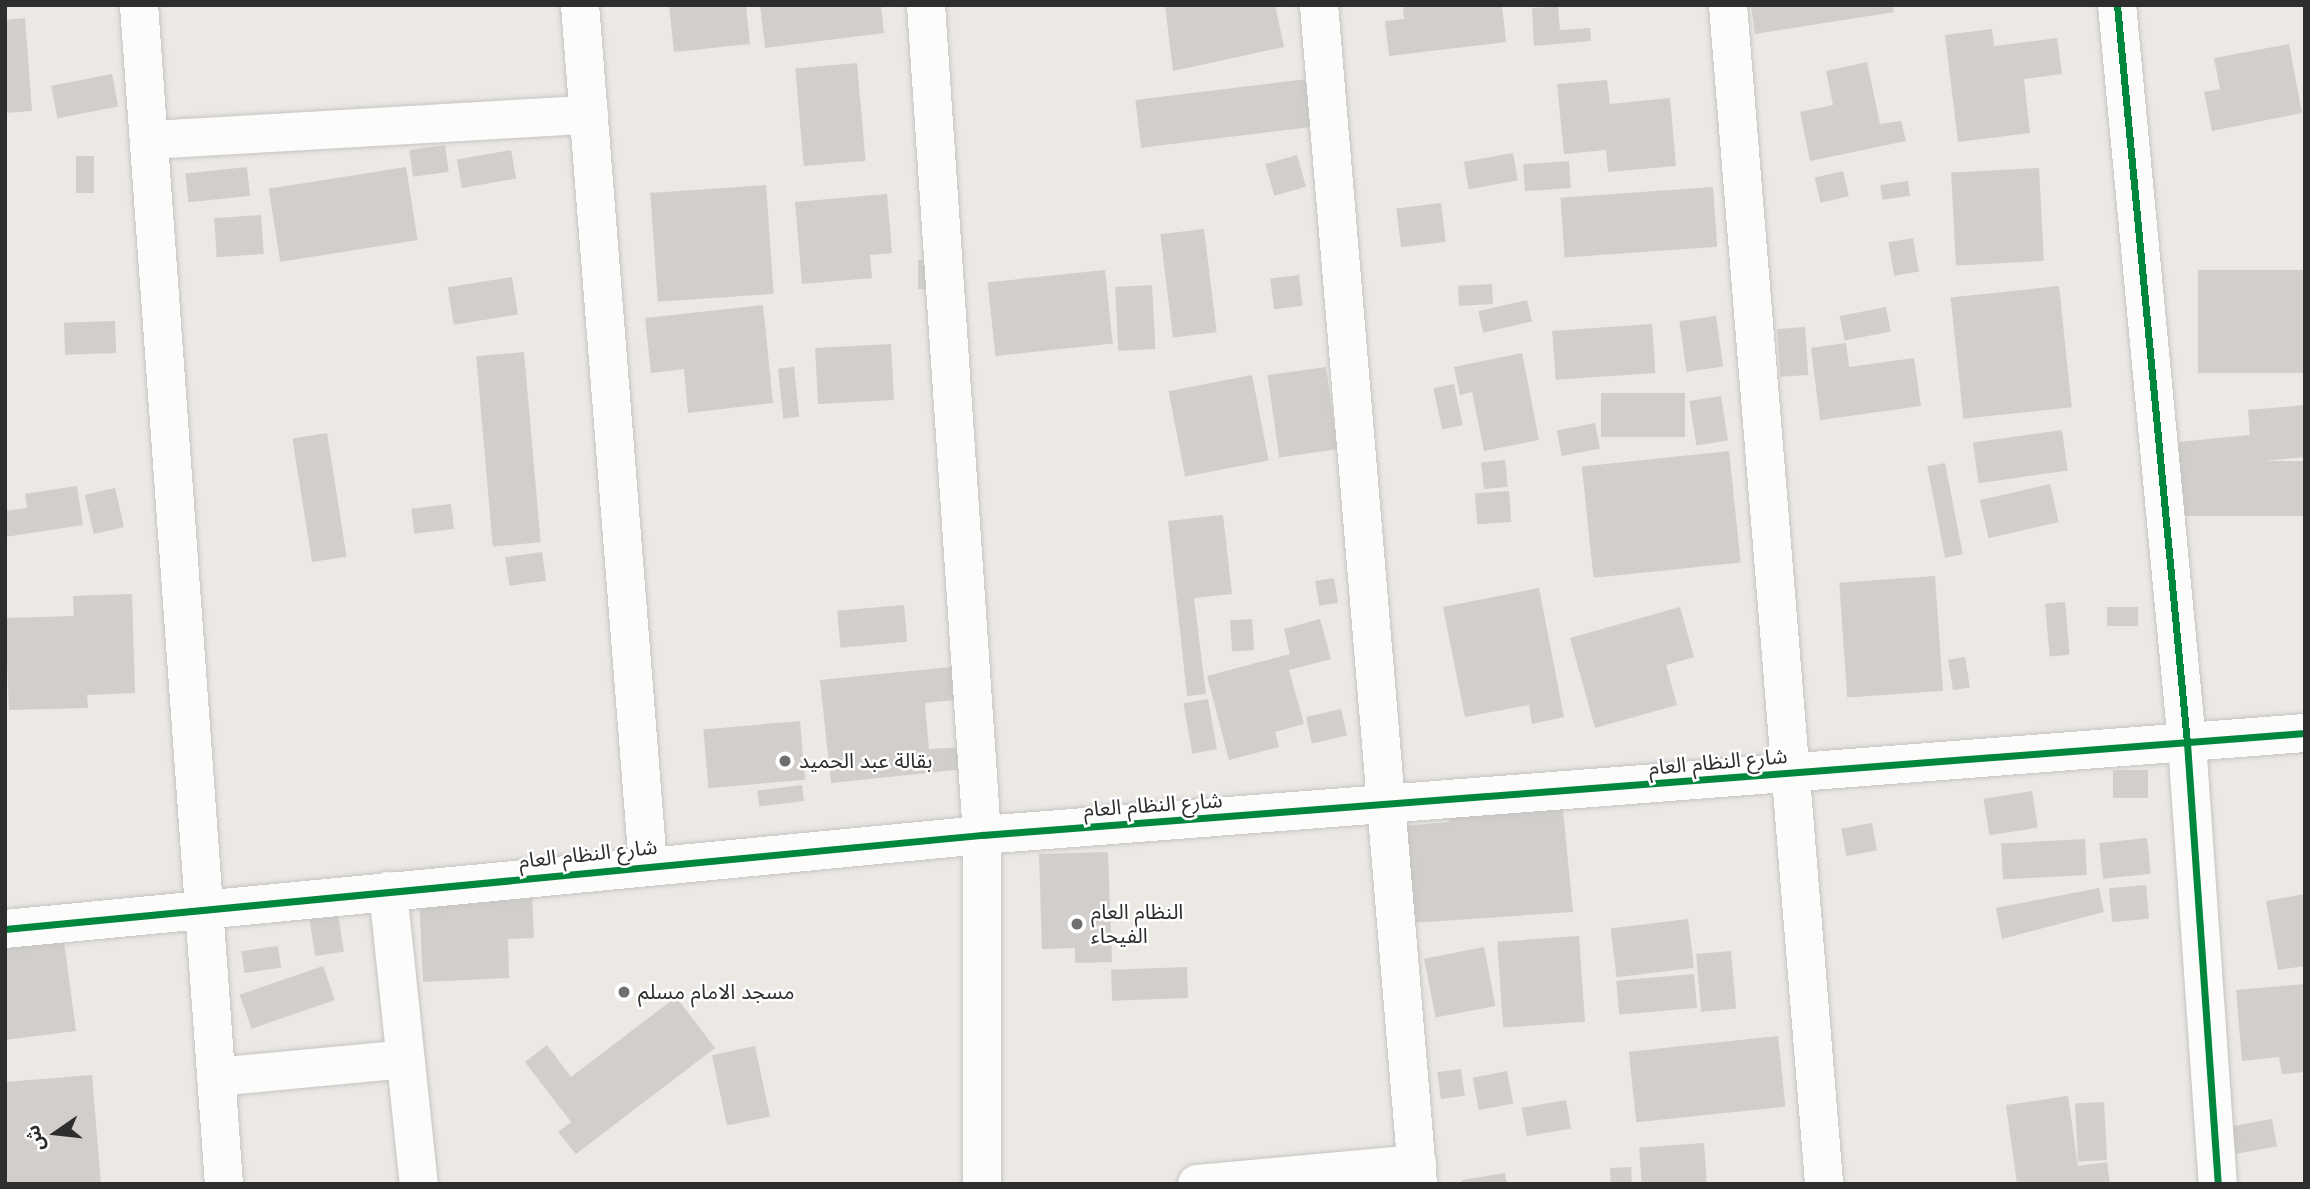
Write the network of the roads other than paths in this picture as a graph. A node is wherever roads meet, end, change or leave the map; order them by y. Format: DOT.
graph roads {
  1 [pos="139,5"];
  2 [pos="580,5"];
  3 [pos="926,5"];
  4 [pos="1319,5"];
  5 [pos="1728,5"];
  6 [pos="2116,5"];
  7 [pos="589,115"];
  8 [pos="150,140"];
  9 [pos="2305,733"];
  10 [pos="2187,743"];
  11 [pos="1794,774"];
  12 [pos="1388,806"];
  13 [pos="982,835"];
  14 [pos="648,866"];
  15 [pos="387,891"];
  16 [pos="203,908"];
  17 [pos="5,929"];
  18 [pos="405,1059"];
  19 [pos="216,1077"];
  20 [pos="1418,1174"];
  21 [pos="224,1184"];
  22 [pos="419,1184"];
  23 [pos="982,1184"];
  24 [pos="1197,1184"];
  25 [pos="1824,1184"];
  26 [pos="2218,1184"];
  1 -- 8 [label="street"];
  2 -- 7 [label="street"];
  3 -- 13 [label="street"];
  4 -- 12 [label="street"];
  5 -- 11 [label="street"];
  6 -- 10 [label="street"];
  7 -- 8 [label="street"];
  7 -- 14 [label="street"];
  8 -- 16 [label="street"];
  9 -- 10 [label="street, شارع النظام العام"];
  10 -- 11 [label="street, شارع النظام العام"];
  10 -- 26 [label="street"];
  11 -- 12 [label="street, شارع النظام العام"];
  11 -- 25 [label="street"];
  12 -- 13 [label="street, شارع النظام العام"];
  12 -- 20 [label="street"];
  13 -- 14 [label="street, شارع النظام العام"];
  13 -- 23 [label="street"];
  14 -- 15 [label="street, شارع النظام العام"];
  15 -- 16 [label="street, شارع النظام العام"];
  15 -- 18 [label="street"];
  16 -- 17 [label="street, شارع النظام العام"];
  16 -- 19 [label="street"];
  18 -- 19 [label="street"];
  18 -- 22 [label="street"];
  19 -- 21 [label="street"];
  20 -- 24 [label="street"];
}
